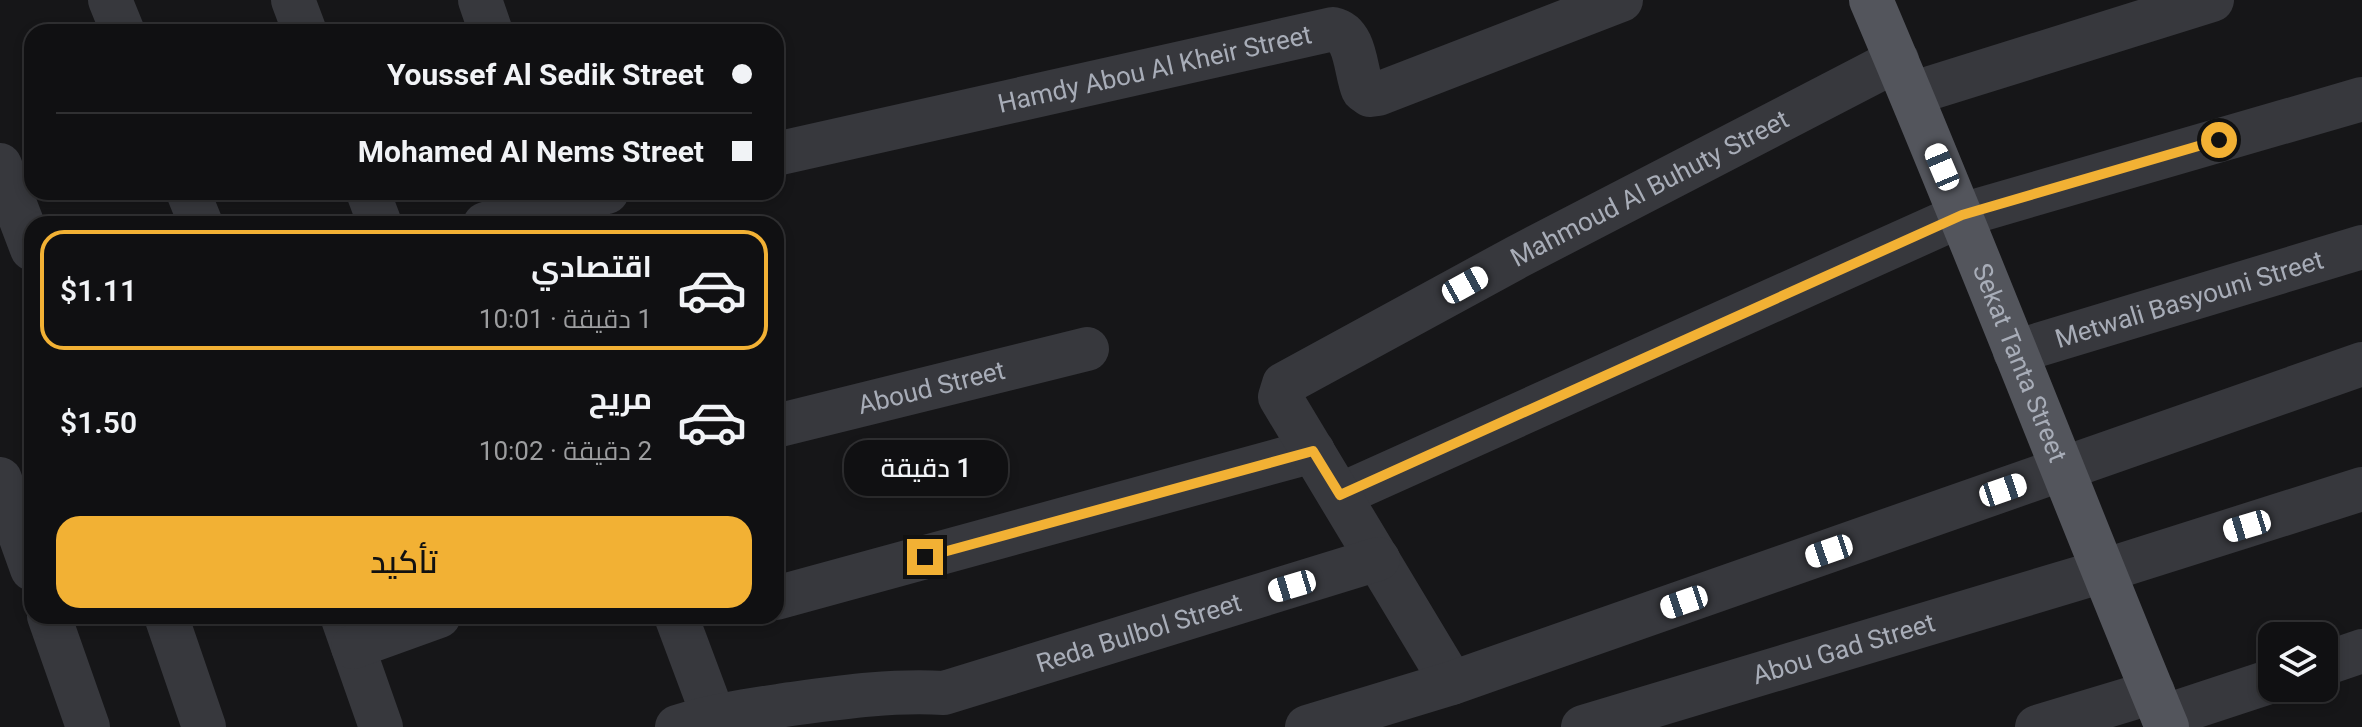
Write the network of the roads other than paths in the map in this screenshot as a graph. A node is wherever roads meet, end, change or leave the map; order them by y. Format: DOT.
graph roads {
  1 [pos="110,0"];
  2 [pos="293,0"];
  3 [pos="480,0"];
  4 [pos="1621,0"];
  5 [pos="1871,0"];
  6 [pos="2212,0"];
  7 [pos="120,24"];
  8 [pos="302,24"];
  9 [pos="488,24"];
  10 [pos="1904,77"];
  11 [pos="2362,99"];
  12 [pos="784,152"];
  13 [pos="0,165"];
  14 [pos="576,200"];
  15 [pos="548,207"];
  16 [pos="1962,215"];
  17 [pos="515,216"];
  18 [pos="24,228"];
  19 [pos="2362,247"];
  20 [pos="1087,349"];
  21 [pos="2015,352"];
  22 [pos="2362,364"];
  23 [pos="784,424"];
  24 [pos="1313,451"];
  25 [pos="2061,470"];
  26 [pos="0,479"];
  27 [pos="2362,489"];
  28 [pos="1340,495"];
  29 [pos="24,546"];
  30 [pos="1378,559"];
  31 [pos="2103,571"];
  32 [pos="784,596"];
  33 [pos="52,624"];
  34 [pos="169,624"];
  35 [pos="393,624"];
  36 [pos="689,624"];
  37 [pos="347,632"];
  38 [pos="2362,651"];
  39 [pos="2338,659"];
  40 [pos="1452,683"];
  41 [pos="2258,685"];
  42 [pos="950,710"];
  43 [pos="2161,712"];
  44 [pos="802,715"];
  45 [pos="695,721"];
  46 [pos="88,727"];
  47 [pos="204,727"];
  48 [pos="381,727"];
  49 [pos="1307,727"];
  50 [pos="1583,727"];
  51 [pos="2037,727"];
  1 -- 7 [label="street"];
  2 -- 8 [label="street"];
  3 -- 9 [label="street"];
  4 -- 12 [label="street, Hamdy Abou Al Kheir Street"];
  5 -- 10 [label="main road, Sekat Tanta Street"];
  6 -- 10 [label="street, Mahmoud Al Buhuty Street"];
  10 -- 16 [label="main road, Sekat Tanta Street"];
  10 -- 24 [label="street, Mahmoud Al Buhuty Street"];
  11 -- 16 [label="street"];
  13 -- 18 [label="street"];
  14 -- 15 [label="street"];
  15 -- 17 [label="street"];
  16 -- 21 [label="main road, Sekat Tanta Street"];
  16 -- 28 [label="street"];
  19 -- 21 [label="street, Metwali Basyouni Street"];
  20 -- 23 [label="street, Aboud Street"];
  21 -- 25 [label="main road, Sekat Tanta Street"];
  22 -- 25 [label="street"];
  24 -- 28 [label="street"];
  24 -- 32 [label="street"];
  25 -- 31 [label="main road, Sekat Tanta Street"];
  25 -- 40 [label="street"];
  26 -- 29 [label="street"];
  27 -- 31 [label="street, Abou Gad Street"];
  28 -- 30 [label="street"];
  30 -- 40 [label="street"];
  30 -- 42 [label="street, Reda Bulbol Street"];
  31 -- 43 [label="main road, Sekat Tanta Street"];
  31 -- 50 [label="street, Abou Gad Street"];
  33 -- 46 [label="street"];
  34 -- 47 [label="street"];
  35 -- 37 [label="street"];
  36 -- 45 [label="street"];
  37 -- 48 [label="street"];
  38 -- 39 [label="street"];
  40 -- 49 [label="street"];
  41 -- 43 [label="street"];
  42 -- 44 [label="street, Reda Bulbol Street"];
  43 -- 51 [label="street"];
  44 -- 45 [label="street, Reda Bulbol Street"];
}
